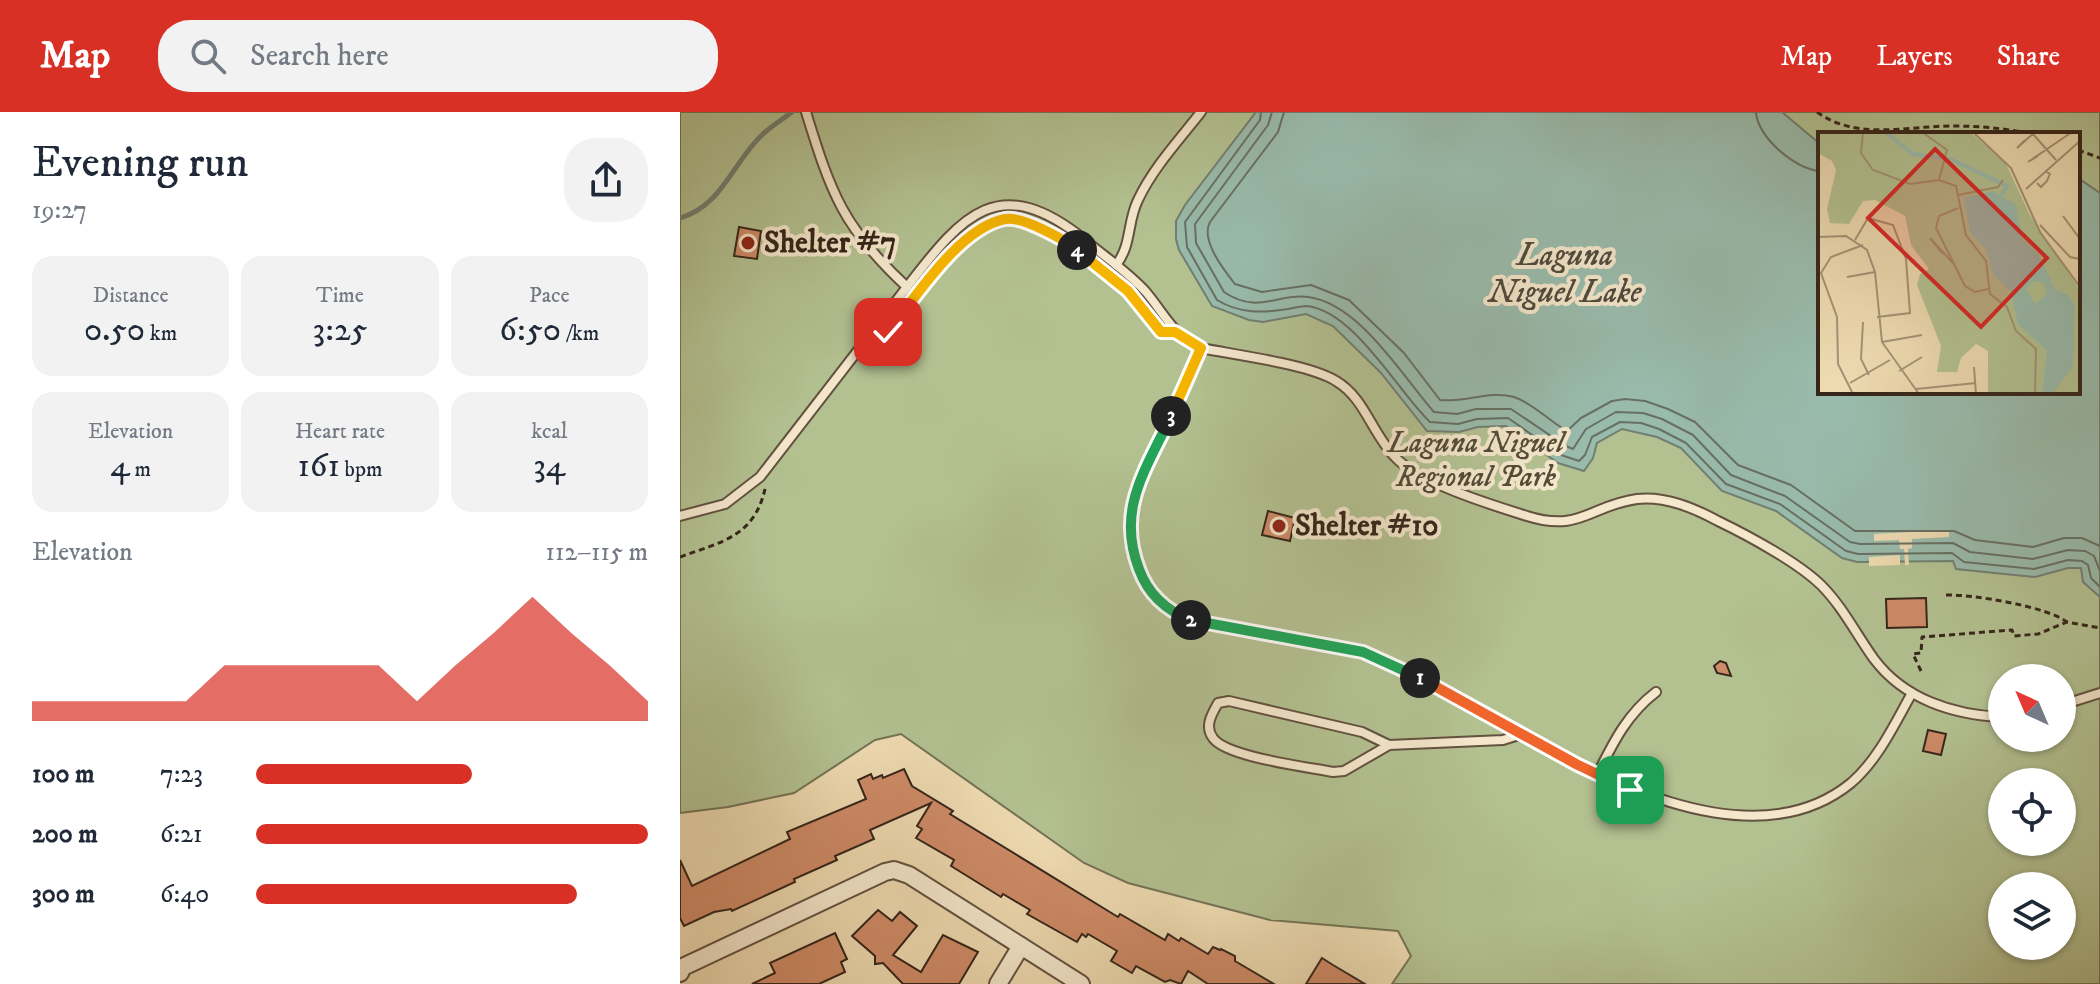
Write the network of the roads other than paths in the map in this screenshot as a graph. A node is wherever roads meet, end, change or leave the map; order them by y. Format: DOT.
graph roads {
  1 [pos="806,112"];
  2 [pos="1201,112"];
  3 [pos="1116,265"];
  4 [pos="907,287"];
  5 [pos="1201,348"];
  6 [pos="680,516"];
  7 [pos="1656,692"];
  8 [pos="1912,693"];
  9 [pos="2100,693"];
  10 [pos="2076,701"];
  11 [pos="1988,715"];
  12 [pos="1522,734"];
  13 [pos="1389,745"];
  14 [pos="1597,775"];
  15 [pos="1021,946"];
  16 [pos="681,970"];
  17 [pos="998,984"];
  18 [pos="1081,984"];
  1 -- 4 [label="lane"];
  2 -- 3 [label="lane"];
  3 -- 4 [label="lane"];
  3 -- 5 [label="lane"];
  4 -- 6 [label="lane"];
  5 -- 8 [label="lane"];
  5 -- 12 [label="lane"];
  7 -- 14 [label="lane"];
  8 -- 11 [label="lane"];
  8 -- 14 [label="lane"];
  9 -- 10 [label="lane"];
  12 -- 13 [label="lane"];
  12 -- 14 [label="lane"];
  13 -- 13 [label="lane"];
  15 -- 16 [label="street"];
  15 -- 17 [label="street"];
  15 -- 18 [label="street"];
}
